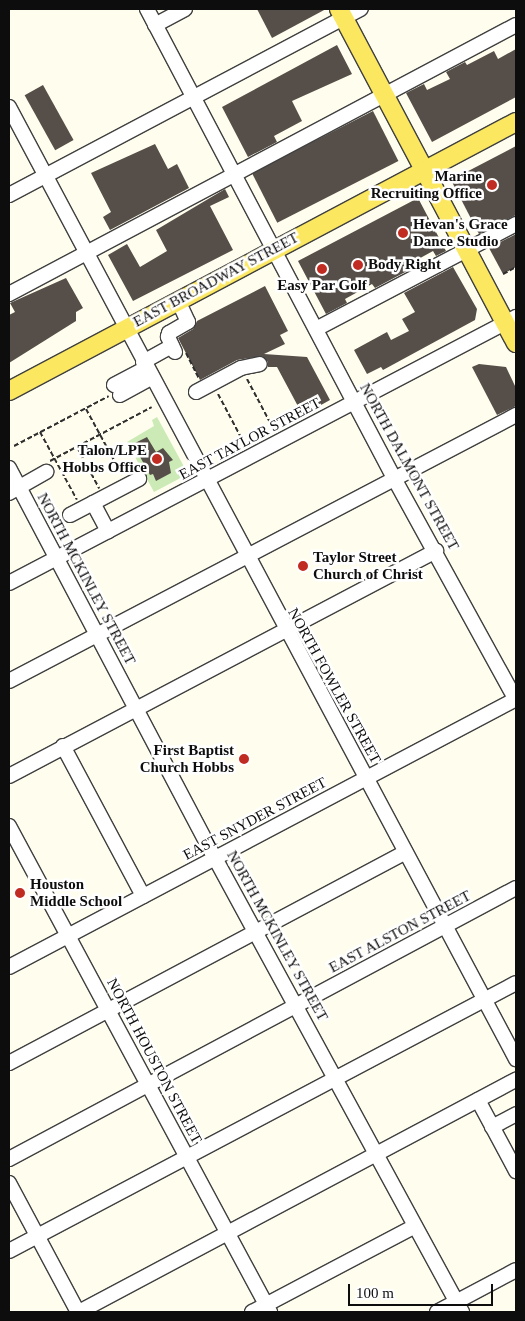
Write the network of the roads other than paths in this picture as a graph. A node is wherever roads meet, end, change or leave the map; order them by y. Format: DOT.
graph roads {
  1 [pos="147,9"];
  2 [pos="185,9"];
  3 [pos="361,9"];
  4 [pos="342,13"];
  5 [pos="155,24"];
  6 [pos="516,24"];
  7 [pos="384,94"];
  8 [pos="194,97"];
  9 [pos="9,107"];
  10 [pos="516,122"];
  11 [pos="424,171"];
  12 [pos="234,173"];
  13 [pos="45,176"];
  14 [pos="9,195"];
  15 [pos="516,224"];
  16 [pos="274,250"];
  17 [pos="467,250"];
  18 [pos="85,253"];
  19 [pos="9,294"];
  20 [pos="178,300"];
  21 [pos="511,320"];
  22 [pos="125,329"];
  23 [pos="316,329"];
  24 [pos="516,343"];
  25 [pos="260,364"];
  26 [pos="146,369"];
  27 [pos="9,391"];
  28 [pos="116,391"];
  29 [pos="196,392"];
  30 [pos="355,403"];
  31 [pos="516,415"];
  32 [pos="9,468"];
  33 [pos="45,468"];
  34 [pos="139,478"];
  35 [pos="395,480"];
  36 [pos="206,481"];
  37 [pos="14,490"];
  38 [pos="93,503"];
  39 [pos="70,515"];
  40 [pos="108,531"];
  41 [pos="436,551"];
  42 [pos="56,557"];
  43 [pos="246,558"];
  44 [pos="9,583"];
  45 [pos="285,630"];
  46 [pos="97,636"];
  47 [pos="9,681"];
  48 [pos="516,699"];
  49 [pos="135,708"];
  50 [pos="63,746"];
  51 [pos="9,776"];
  52 [pos="366,779"];
  53 [pos="9,826"];
  54 [pos="405,852"];
  55 [pos="215,858"];
  56 [pos="516,888"];
  57 [pos="142,896"];
  58 [pos="445,927"];
  59 [pos="257,932"];
  60 [pos="68,937"];
  61 [pos="9,968"];
  62 [pos="516,984"];
  63 [pos="484,1000"];
  64 [pos="297,1005"];
  65 [pos="108,1010"];
  66 [pos="516,1059"];
  67 [pos="9,1063"];
  68 [pos="336,1079"];
  69 [pos="516,1080"];
  70 [pos="148,1086"];
  71 [pos="478,1100"];
  72 [pos="516,1114"];
  73 [pos="492,1127"];
  74 [pos="512,1152"];
  75 [pos="377,1153"];
  76 [pos="9,1159"];
  77 [pos="188,1159"];
  78 [pos="516,1172"];
  79 [pos="9,1184"];
  80 [pos="416,1226"];
  81 [pos="228,1233"];
  82 [pos="37,1236"];
  83 [pos="9,1251"];
  84 [pos="516,1270"];
  85 [pos="459,1307"];
  86 [pos="268,1308"];
  87 [pos="78,1312"];
  88 [pos="252,1312"];
  89 [pos="437,1312"];
  1 -- 5 [label="street, NORTH DALMONT STREET"];
  2 -- 5 [label="street"];
  3 -- 4 [label="street"];
  4 -- 7 [label="main road"];
  4 -- 8 [label="street"];
  5 -- 8 [label="street, NORTH DALMONT STREET"];
  6 -- 7 [label="street"];
  7 -- 11 [label="main road"];
  7 -- 12 [label="street"];
  8 -- 12 [label="street, NORTH DALMONT STREET"];
  8 -- 13 [label="street"];
  9 -- 13 [label="street, NORTH FOWLER STREET"];
  10 -- 11 [label="main road, EAST BROADWAY STREET"];
  11 -- 16 [label="main road, EAST BROADWAY STREET"];
  11 -- 17 [label="main road"];
  12 -- 16 [label="street, NORTH DALMONT STREET"];
  12 -- 18 [label="street"];
  13 -- 14 [label="street"];
  13 -- 18 [label="street, NORTH FOWLER STREET"];
  15 -- 17 [label="street"];
  16 -- 20 [label="main road, EAST BROADWAY STREET"];
  16 -- 23 [label="street, NORTH DALMONT STREET"];
  17 -- 21 [label="main road"];
  17 -- 23 [label="street"];
  18 -- 19 [label="street"];
  18 -- 22 [label="street, NORTH FOWLER STREET"];
  20 -- 22 [label="main road, EAST BROADWAY STREET"];
  20 -- 26 [label="street"];
  21 -- 24 [label="main road"];
  21 -- 30 [label="street, EAST TAYLOR STREET"];
  22 -- 26 [label="street, NORTH FOWLER STREET"];
  22 -- 27 [label="main road, EAST BROADWAY STREET"];
  23 -- 30 [label="street, NORTH DALMONT STREET"];
  25 -- 29 [label="street"];
  26 -- 28 [label="street"];
  26 -- 36 [label="street, NORTH FOWLER STREET"];
  30 -- 35 [label="street, NORTH DALMONT STREET"];
  30 -- 36 [label="street, EAST TAYLOR STREET"];
  31 -- 35 [label="street"];
  32 -- 37 [label="street, NORTH MCKINLEY STREET"];
  33 -- 37 [label="street"];
  34 -- 38 [label="street"];
  35 -- 41 [label="street, NORTH DALMONT STREET"];
  35 -- 43 [label="street"];
  36 -- 40 [label="street, EAST TAYLOR STREET"];
  36 -- 43 [label="street, NORTH FOWLER STREET"];
  37 -- 42 [label="street, NORTH MCKINLEY STREET"];
  38 -- 39 [label="street"];
  38 -- 40 [label="street"];
  40 -- 42 [label="street, EAST TAYLOR STREET"];
  41 -- 45 [label="street"];
  41 -- 48 [label="street, NORTH DALMONT STREET"];
  42 -- 44 [label="street, EAST TAYLOR STREET"];
  42 -- 46 [label="street, NORTH MCKINLEY STREET"];
  43 -- 45 [label="street, NORTH FOWLER STREET"];
  43 -- 46 [label="street"];
  45 -- 49 [label="street"];
  45 -- 52 [label="street, NORTH FOWLER STREET"];
  46 -- 47 [label="street"];
  46 -- 49 [label="street, NORTH MCKINLEY STREET"];
  48 -- 52 [label="street, EAST SNYDER STREET"];
  49 -- 50 [label="street"];
  49 -- 55 [label="street, NORTH MCKINLEY STREET"];
  50 -- 51 [label="street"];
  50 -- 57 [label="street"];
  52 -- 54 [label="street, NORTH FOWLER STREET"];
  52 -- 55 [label="street, EAST SNYDER STREET"];
  53 -- 60 [label="street, NORTH HOUSTON STREET"];
  54 -- 58 [label="street, NORTH FOWLER STREET"];
  54 -- 59 [label="street"];
  55 -- 57 [label="street, EAST SNYDER STREET"];
  55 -- 59 [label="street, NORTH MCKINLEY STREET"];
  56 -- 58 [label="street, EAST ALSTON STREET"];
  57 -- 60 [label="street, EAST SNYDER STREET"];
  58 -- 63 [label="street, NORTH FOWLER STREET"];
  58 -- 64 [label="street, EAST ALSTON STREET"];
  59 -- 64 [label="street, NORTH MCKINLEY STREET"];
  59 -- 65 [label="street"];
  60 -- 61 [label="street, EAST SNYDER STREET"];
  60 -- 65 [label="street, NORTH HOUSTON STREET"];
  62 -- 63 [label="street"];
  63 -- 66 [label="street, NORTH FOWLER STREET"];
  63 -- 68 [label="street"];
  64 -- 68 [label="street, NORTH MCKINLEY STREET"];
  64 -- 70 [label="street, EAST ALSTON STREET"];
  65 -- 67 [label="street"];
  65 -- 70 [label="street, NORTH HOUSTON STREET"];
  68 -- 75 [label="street, NORTH MCKINLEY STREET"];
  68 -- 77 [label="street"];
  69 -- 71 [label="street"];
  70 -- 76 [label="street, EAST ALSTON STREET"];
  70 -- 77 [label="street, NORTH HOUSTON STREET"];
  71 -- 73 [label="street"];
  71 -- 75 [label="street"];
  72 -- 73 [label="street"];
  73 -- 74 [label="street"];
  74 -- 78 [label="street"];
  75 -- 80 [label="street, NORTH MCKINLEY STREET"];
  75 -- 81 [label="street"];
  77 -- 81 [label="street, NORTH HOUSTON STREET"];
  77 -- 82 [label="street"];
  79 -- 82 [label="street"];
  80 -- 85 [label="street, NORTH MCKINLEY STREET"];
  80 -- 86 [label="street"];
  81 -- 86 [label="street, NORTH HOUSTON STREET"];
  81 -- 87 [label="street"];
  82 -- 83 [label="street"];
  82 -- 87 [label="street"];
  84 -- 85 [label="street"];
  85 -- 89 [label="street"];
  86 -- 88 [label="street"];
}
